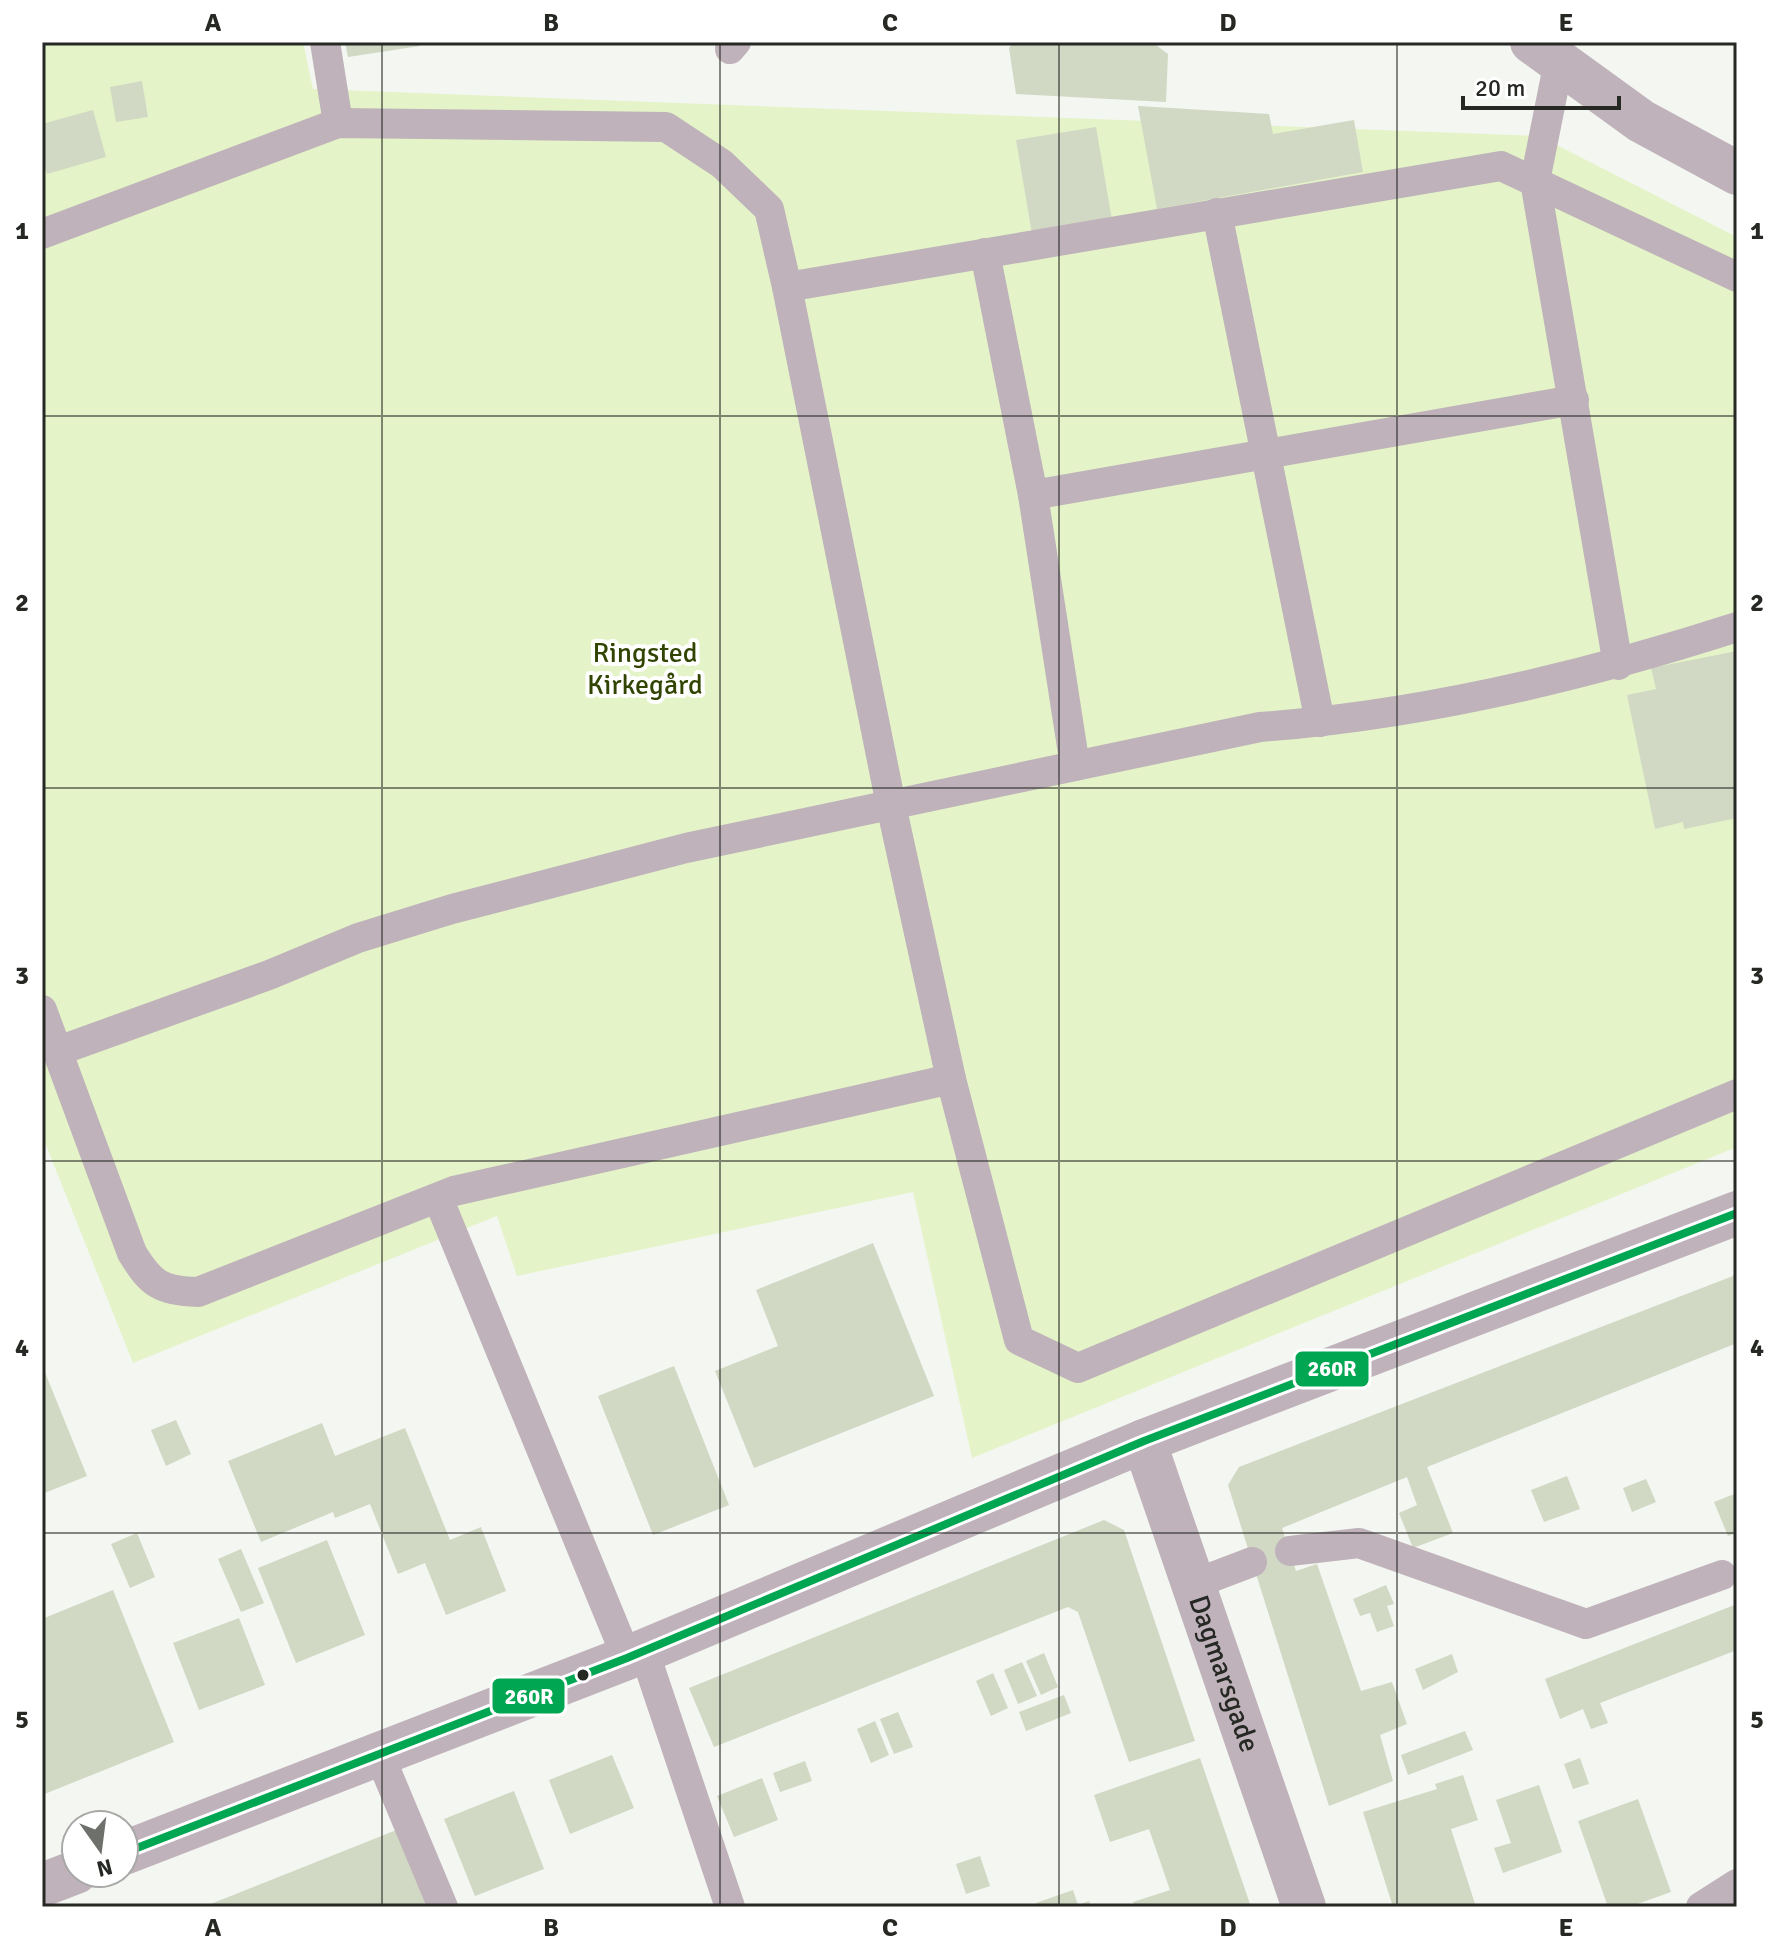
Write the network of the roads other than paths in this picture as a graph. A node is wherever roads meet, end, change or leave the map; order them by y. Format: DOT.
graph roads {
  1 [pos="325,42"];
  2 [pos="1545,52"];
  3 [pos="338,123"];
  4 [pos="1737,173"];
  5 [pos="1535,181"];
  6 [pos="1217,213"];
  7 [pos="42,234"];
  8 [pos="985,253"];
  9 [pos="1737,277"];
  10 [pos="787,287"];
  11 [pos="1574,400"];
  12 [pos="1265,455"];
  13 [pos="1033,495"];
  14 [pos="1737,627"];
  15 [pos="1618,665"];
  16 [pos="1320,722"];
  17 [pos="1075,766"];
  18 [pos="891,805"];
  19 [pos="42,1010"];
  20 [pos="58,1051"];
  21 [pos="951,1079"];
  22 [pos="1737,1094"];
  23 [pos="438,1198"];
  24 [pos="1737,1213"];
  25 [pos="1144,1441"];
  26 [pos="1290,1551"];
  27 [pos="1252,1562"];
  28 [pos="1722,1575"];
  29 [pos="1194,1584"];
  30 [pos="636,1654"];
  31 [pos="379,1754"];
  32 [pos="140,1847"];
  33 [pos="1737,1884"];
  34 [pos="443,1907"];
  35 [pos="730,1907"];
  36 [pos="1304,1907"];
  37 [pos="1701,1907"];
  1 -- 3 [label="lane"];
  2 -- 4 [label="street"];
  2 -- 5 [label="lane"];
  3 -- 7 [label="lane"];
  3 -- 10 [label="lane"];
  5 -- 6 [label="lane"];
  5 -- 9 [label="lane"];
  5 -- 11 [label="lane"];
  6 -- 8 [label="lane"];
  6 -- 12 [label="lane"];
  8 -- 10 [label="lane"];
  8 -- 13 [label="lane"];
  10 -- 18 [label="lane"];
  11 -- 12 [label="lane"];
  11 -- 15 [label="lane"];
  12 -- 13 [label="lane"];
  12 -- 16 [label="lane"];
  13 -- 17 [label="lane"];
  14 -- 15 [label="lane"];
  15 -- 16 [label="lane"];
  16 -- 17 [label="lane"];
  17 -- 18 [label="lane"];
  18 -- 20 [label="lane"];
  18 -- 21 [label="lane"];
  19 -- 20 [label="lane"];
  20 -- 23 [label="lane"];
  21 -- 22 [label="lane"];
  21 -- 23 [label="lane"];
  23 -- 30 [label="lane"];
  24 -- 25 [label="street"];
  25 -- 29 [label="street, Dagmarsgade"];
  25 -- 30 [label="street"];
  26 -- 28 [label="lane"];
  27 -- 29 [label="lane"];
  29 -- 36 [label="street, Dagmarsgade"];
  30 -- 31 [label="street"];
  30 -- 35 [label="lane"];
  31 -- 32 [label="street"];
  31 -- 34 [label="lane"];
  33 -- 37 [label="lane"];
}
